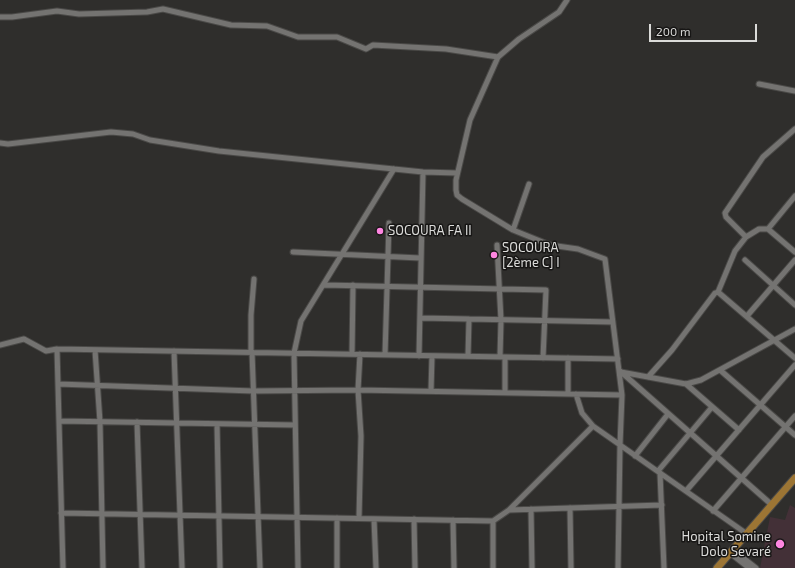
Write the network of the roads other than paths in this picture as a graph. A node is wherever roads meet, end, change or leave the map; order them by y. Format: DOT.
graph roads {
  1 [pos="567,0"];
  2 [pos="0,17"];
  3 [pos="498,57"];
  4 [pos="759,84"];
  5 [pos="795,91"];
  6 [pos="795,129"];
  7 [pos="0,143"];
  8 [pos="394,169"];
  9 [pos="423,172"];
  10 [pos="457,173"];
  11 [pos="529,184"];
  12 [pos="795,196"];
  13 [pos="389,223"];
  14 [pos="768,229"];
  15 [pos="513,230"];
  16 [pos="746,237"];
  17 [pos="497,244"];
  18 [pos="293,252"];
  19 [pos="795,252"];
  20 [pos="342,255"];
  21 [pos="388,256"];
  22 [pos="420,258"];
  23 [pos="744,260"];
  24 [pos="795,260"];
  25 [pos="254,279"];
  26 [pos="324,285"];
  27 [pos="353,285"];
  28 [pos="773,285"];
  29 [pos="387,286"];
  30 [pos="420,287"];
  31 [pos="500,289"];
  32 [pos="718,292"];
  33 [pos="795,305"];
  34 [pos="747,316"];
  35 [pos="421,318"];
  36 [pos="469,319"];
  37 [pos="501,320"];
  38 [pos="545,322"];
  39 [pos="613,322"];
  40 [pos="795,329"];
  41 [pos="774,340"];
  42 [pos="0,344"];
  43 [pos="57,349"];
  44 [pos="95,350"];
  45 [pos="174,351"];
  46 [pos="251,352"];
  47 [pos="294,353"];
  48 [pos="352,354"];
  49 [pos="360,354"];
  50 [pos="385,355"];
  51 [pos="419,356"];
  52 [pos="432,356"];
  53 [pos="468,356"];
  54 [pos="503,357"];
  55 [pos="543,358"];
  56 [pos="568,358"];
  57 [pos="795,358"];
  58 [pos="618,359"];
  59 [pos="795,365"];
  60 [pos="720,370"];
  61 [pos="620,371"];
  62 [pos="648,377"];
  63 [pos="58,384"];
  64 [pos="98,384"];
  65 [pos="686,384"];
  66 [pos="176,388"];
  67 [pos="358,390"];
  68 [pos="253,391"];
  69 [pos="294,391"];
  70 [pos="431,391"];
  71 [pos="505,393"];
  72 [pos="568,394"];
  73 [pos="576,394"];
  74 [pos="622,396"];
  75 [pos="760,405"];
  76 [pos="712,406"];
  77 [pos="668,414"];
  78 [pos="795,416"];
  79 [pos="59,421"];
  80 [pos="100,422"];
  81 [pos="137,422"];
  82 [pos="177,423"];
  83 [pos="217,424"];
  84 [pos="254,424"];
  85 [pos="295,425"];
  86 [pos="593,426"];
  87 [pos="786,427"];
  88 [pos="739,430"];
  89 [pos="689,432"];
  90 [pos="795,435"];
  91 [pos="620,444"];
  92 [pos="636,456"];
  93 [pos="716,456"];
  94 [pos="659,472"];
  95 [pos="742,478"];
  96 [pos="795,478"];
  97 [pos="686,491"];
  98 [pos="662,505"];
  99 [pos="772,505"];
  100 [pos="619,506"];
  101 [pos="570,508"];
  102 [pos="531,509"];
  103 [pos="509,510"];
  104 [pos="713,511"];
  105 [pos="62,513"];
  106 [pos="101,514"];
  107 [pos="141,515"];
  108 [pos="180,515"];
  109 [pos="219,516"];
  110 [pos="258,517"];
  111 [pos="297,517"];
  112 [pos="338,518"];
  113 [pos="359,518"];
  114 [pos="374,519"];
  115 [pos="414,519"];
  116 [pos="453,520"];
  117 [pos="493,521"];
  118 [pos="747,534"];
  119 [pos="731,552"];
  120 [pos="63,568"];
  121 [pos="103,568"];
  122 [pos="142,568"];
  123 [pos="182,568"];
  124 [pos="220,568"];
  125 [pos="260,568"];
  126 [pos="298,568"];
  127 [pos="337,568"];
  128 [pos="376,568"];
  129 [pos="415,568"];
  130 [pos="454,568"];
  131 [pos="493,568"];
  132 [pos="532,568"];
  133 [pos="571,568"];
  134 [pos="618,568"];
  135 [pos="664,568"];
  136 [pos="717,568"];
  137 [pos="749,568"];
  138 [pos="756,568"];
  1 -- 3 [label="street"];
  2 -- 3 [label="street"];
  3 -- 10 [label="street"];
  4 -- 5 [label="street"];
  6 -- 16 [label="street"];
  7 -- 8 [label="street"];
  8 -- 9 [label="street"];
  8 -- 20 [label="street"];
  9 -- 10 [label="street"];
  9 -- 22 [label="street"];
  10 -- 15 [label="street"];
  11 -- 15 [label="street"];
  12 -- 14 [label="street"];
  13 -- 21 [label="street"];
  14 -- 16 [label="street"];
  14 -- 19 [label="street"];
  15 -- 39 [label="street"];
  16 -- 32 [label="street"];
  17 -- 31 [label="street"];
  18 -- 20 [label="street"];
  20 -- 21 [label="street"];
  20 -- 26 [label="street"];
  21 -- 22 [label="street"];
  21 -- 29 [label="street"];
  22 -- 30 [label="street"];
  23 -- 28 [label="street"];
  24 -- 28 [label="street"];
  25 -- 46 [label="street"];
  26 -- 27 [label="street"];
  26 -- 47 [label="street"];
  27 -- 29 [label="street"];
  27 -- 48 [label="street"];
  28 -- 33 [label="street"];
  28 -- 34 [label="street"];
  29 -- 30 [label="street"];
  29 -- 50 [label="street"];
  30 -- 31 [label="street"];
  30 -- 35 [label="street"];
  31 -- 37 [label="street"];
  31 -- 38 [label="street"];
  32 -- 34 [label="street"];
  32 -- 62 [label="street"];
  34 -- 41 [label="street"];
  35 -- 36 [label="street"];
  35 -- 51 [label="street"];
  36 -- 37 [label="street"];
  36 -- 53 [label="street"];
  37 -- 38 [label="street"];
  37 -- 54 [label="street"];
  38 -- 39 [label="street"];
  38 -- 55 [label="street"];
  39 -- 58 [label="street"];
  40 -- 41 [label="street"];
  41 -- 57 [label="street"];
  41 -- 60 [label="street"];
  42 -- 43 [label="street"];
  43 -- 44 [label="street"];
  43 -- 63 [label="street"];
  44 -- 45 [label="street"];
  44 -- 64 [label="street"];
  45 -- 46 [label="street"];
  45 -- 66 [label="street"];
  46 -- 47 [label="street"];
  46 -- 68 [label="street"];
  47 -- 48 [label="street"];
  47 -- 69 [label="street"];
  48 -- 49 [label="street"];
  49 -- 50 [label="street"];
  49 -- 67 [label="street"];
  50 -- 51 [label="street"];
  51 -- 52 [label="street"];
  52 -- 53 [label="street"];
  52 -- 70 [label="street"];
  53 -- 54 [label="street"];
  54 -- 55 [label="street"];
  54 -- 71 [label="street"];
  55 -- 56 [label="street"];
  56 -- 58 [label="street"];
  56 -- 72 [label="street"];
  58 -- 61 [label="street"];
  59 -- 75 [label="street"];
  60 -- 65 [label="street"];
  60 -- 75 [label="street"];
  61 -- 62 [label="street"];
  61 -- 74 [label="street"];
  61 -- 77 [label="street"];
  62 -- 65 [label="street"];
  63 -- 64 [label="street"];
  63 -- 79 [label="street"];
  64 -- 66 [label="street"];
  64 -- 80 [label="street"];
  65 -- 76 [label="street"];
  66 -- 68 [label="street"];
  66 -- 82 [label="street"];
  67 -- 69 [label="street"];
  67 -- 70 [label="street"];
  67 -- 113 [label="street"];
  68 -- 69 [label="street"];
  68 -- 84 [label="street"];
  69 -- 85 [label="street"];
  70 -- 71 [label="street"];
  71 -- 72 [label="street"];
  72 -- 73 [label="street"];
  73 -- 74 [label="street"];
  73 -- 86 [label="street"];
  74 -- 91 [label="street"];
  75 -- 87 [label="street"];
  75 -- 88 [label="street"];
  76 -- 88 [label="street"];
  76 -- 89 [label="street"];
  77 -- 89 [label="street"];
  77 -- 92 [label="street"];
  78 -- 87 [label="street"];
  79 -- 80 [label="street"];
  79 -- 105 [label="street"];
  80 -- 81 [label="street"];
  80 -- 106 [label="street"];
  81 -- 82 [label="street"];
  81 -- 107 [label="street"];
  82 -- 83 [label="street"];
  82 -- 108 [label="street"];
  83 -- 84 [label="street"];
  83 -- 109 [label="street"];
  84 -- 85 [label="street"];
  84 -- 110 [label="street"];
  85 -- 111 [label="street"];
  86 -- 91 [label="street"];
  86 -- 103 [label="street"];
  87 -- 90 [label="street"];
  87 -- 95 [label="street"];
  88 -- 93 [label="street"];
  89 -- 93 [label="street"];
  89 -- 94 [label="street"];
  91 -- 92 [label="street"];
  91 -- 100 [label="street"];
  92 -- 94 [label="street"];
  93 -- 95 [label="street"];
  93 -- 97 [label="street"];
  94 -- 97 [label="street"];
  94 -- 98 [label="street"];
  95 -- 99 [label="street"];
  95 -- 104 [label="street"];
  96 -- 99 [label="main road"];
  97 -- 104 [label="street"];
  98 -- 100 [label="street"];
  98 -- 135 [label="street"];
  99 -- 118 [label="main road"];
  100 -- 101 [label="street"];
  100 -- 134 [label="street"];
  101 -- 102 [label="street"];
  101 -- 133 [label="street"];
  102 -- 103 [label="street"];
  102 -- 132 [label="street"];
  103 -- 117 [label="street"];
  104 -- 118 [label="street"];
  105 -- 106 [label="street"];
  105 -- 120 [label="street"];
  106 -- 107 [label="street"];
  106 -- 121 [label="street"];
  107 -- 108 [label="street"];
  107 -- 122 [label="street"];
  108 -- 109 [label="street"];
  108 -- 123 [label="street"];
  109 -- 110 [label="street"];
  109 -- 124 [label="street"];
  110 -- 111 [label="street"];
  110 -- 125 [label="street"];
  111 -- 112 [label="street"];
  111 -- 126 [label="street"];
  112 -- 113 [label="street"];
  112 -- 127 [label="street"];
  113 -- 114 [label="street"];
  114 -- 115 [label="street"];
  114 -- 128 [label="street"];
  115 -- 116 [label="street"];
  115 -- 129 [label="street"];
  116 -- 117 [label="street"];
  116 -- 130 [label="street"];
  117 -- 131 [label="street"];
  118 -- 119 [label="main road"];
  119 -- 136 [label="main road"];
  119 -- 137 [label="street"];
  119 -- 138 [label="street"];
}
